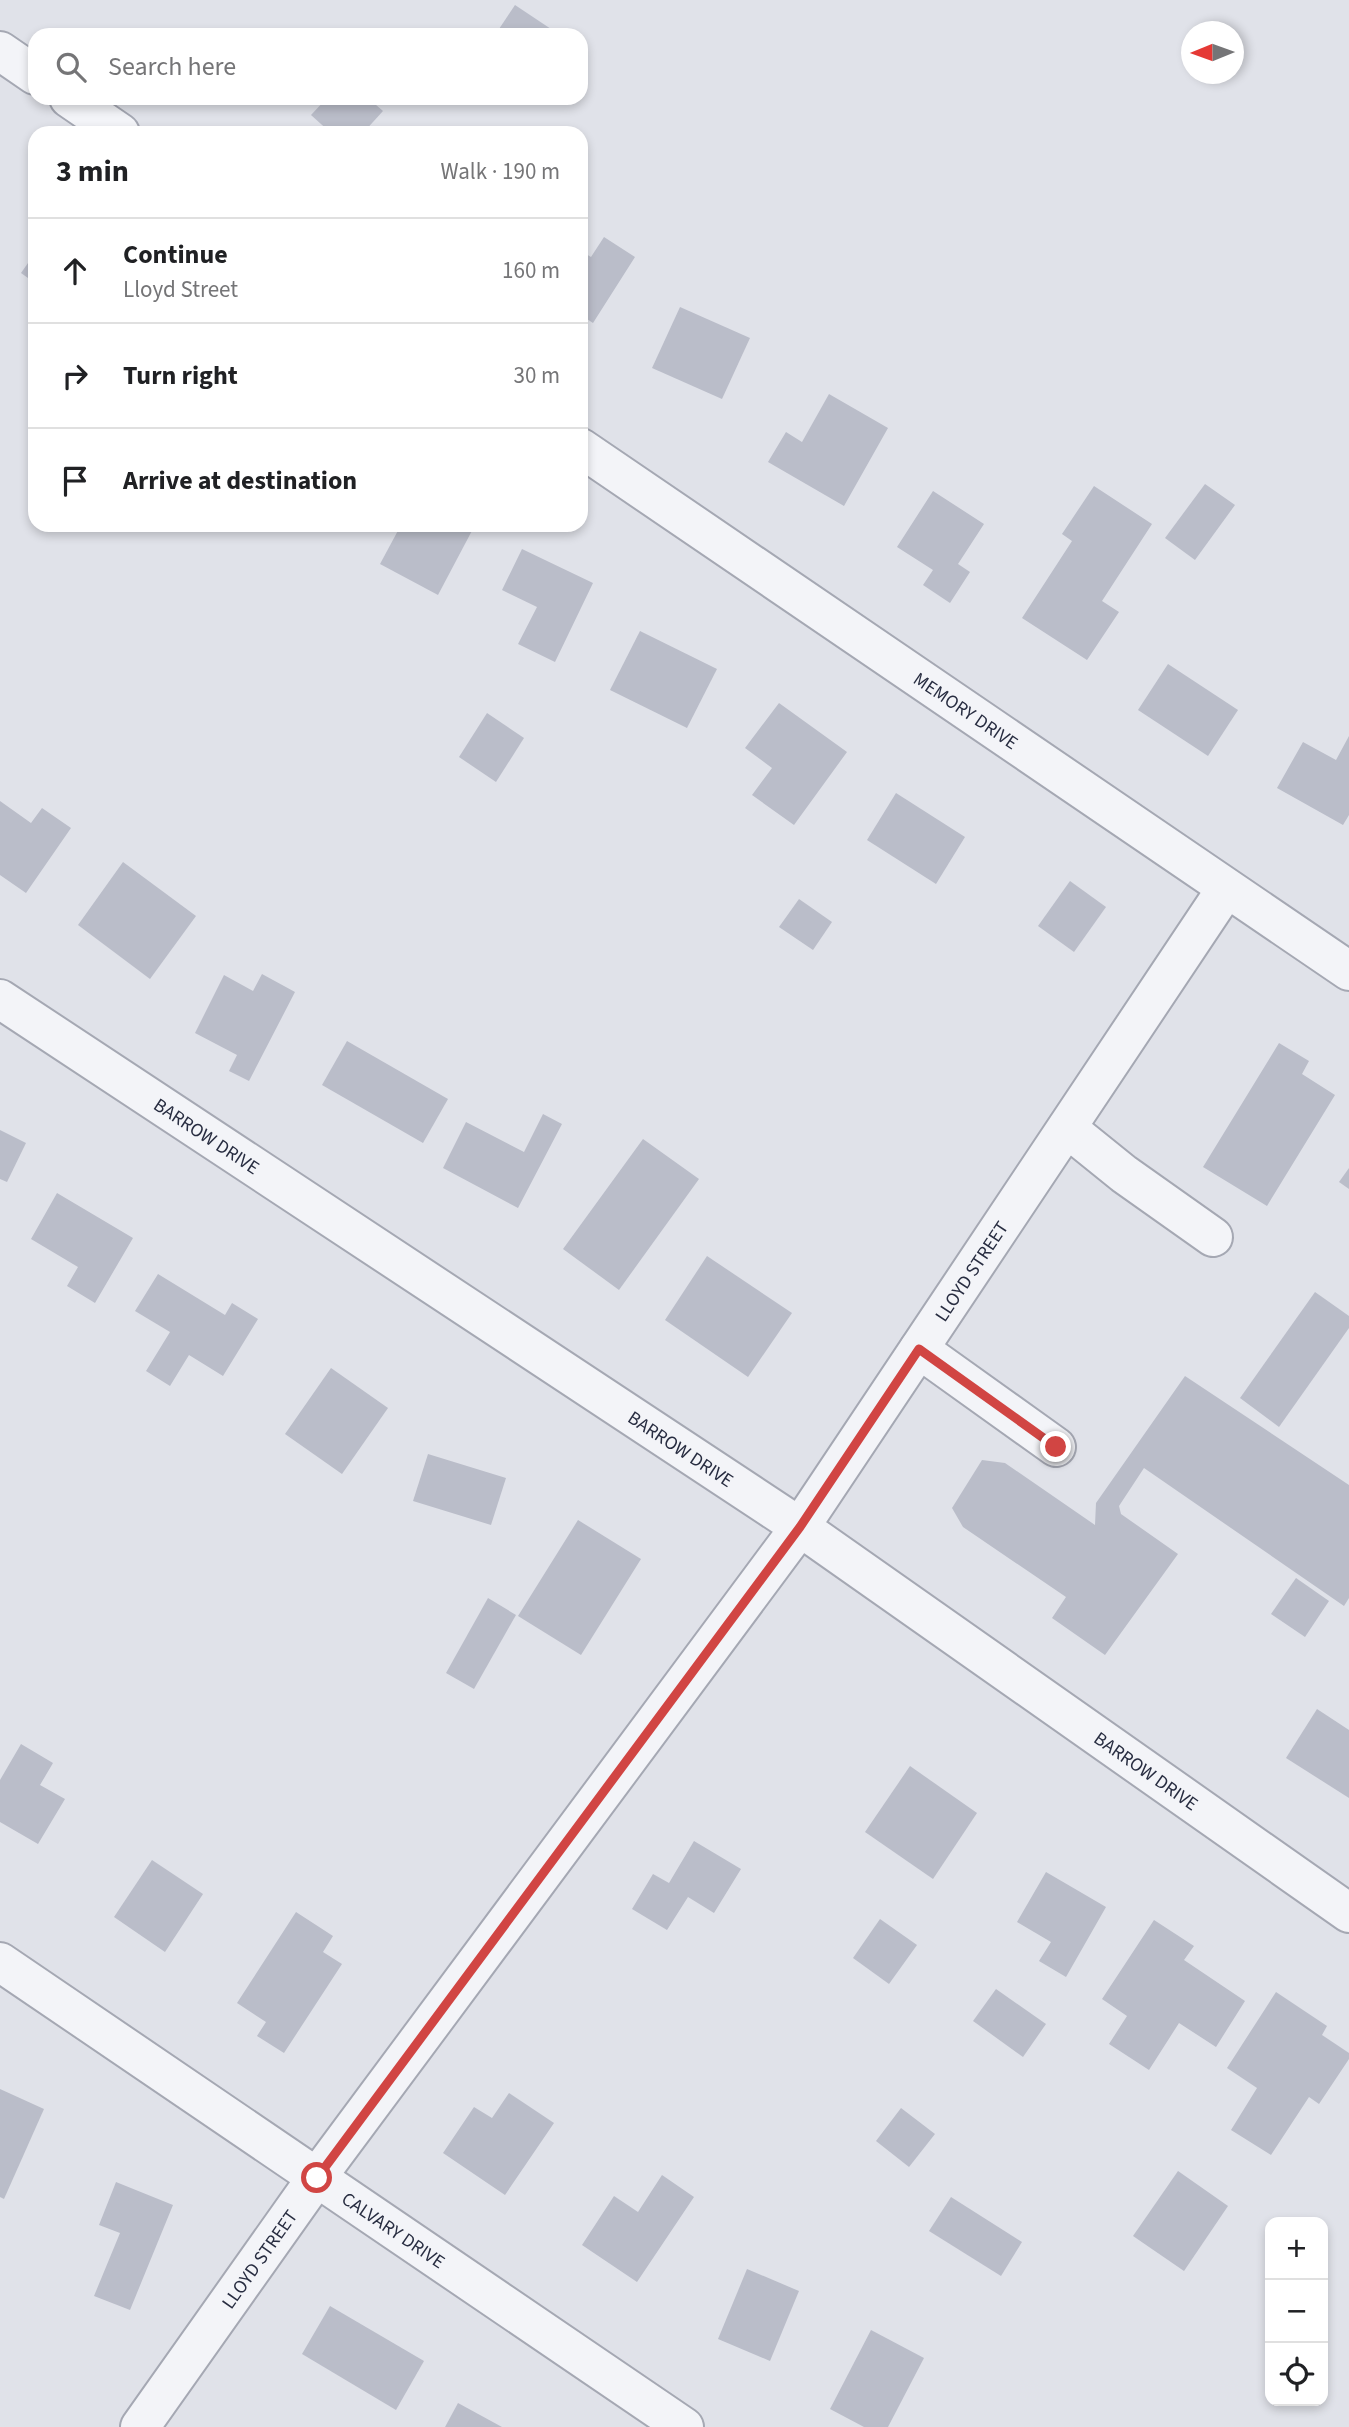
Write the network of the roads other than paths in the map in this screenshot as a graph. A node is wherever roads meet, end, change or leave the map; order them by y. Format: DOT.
graph roads {
  1 [pos="0,51"];
  2 [pos="28,70"];
  3 [pos="79,105"];
  4 [pos="110,126"];
  5 [pos="588,453"];
  6 [pos="1226,889"];
  7 [pos="1349,971"];
  8 [pos="0,999"];
  9 [pos="1067,1128"];
  10 [pos="1213,1237"];
  11 [pos="919,1349"];
  12 [pos="1056,1447"];
  13 [pos="800,1527"];
  14 [pos="1349,1913"];
  15 [pos="0,1962"];
  16 [pos="317,2178"];
  17 [pos="140,2427"];
  18 [pos="684,2427"];
  1 -- 2 [label="street"];
  3 -- 4 [label="street"];
  5 -- 6 [label="street, MEMORY DRIVE"];
  6 -- 7 [label="street, MEMORY DRIVE"];
  6 -- 9 [label="street, LLOYD STREET"];
  8 -- 13 [label="street, BARROW DRIVE"];
  9 -- 10 [label="street"];
  9 -- 11 [label="street, LLOYD STREET"];
  11 -- 12 [label="street"];
  11 -- 13 [label="street, LLOYD STREET"];
  13 -- 14 [label="street, BARROW DRIVE"];
  13 -- 16 [label="street, LLOYD STREET"];
  15 -- 16 [label="street, CALVARY DRIVE"];
  16 -- 17 [label="street, LLOYD STREET"];
  16 -- 18 [label="street, CALVARY DRIVE"];
}
